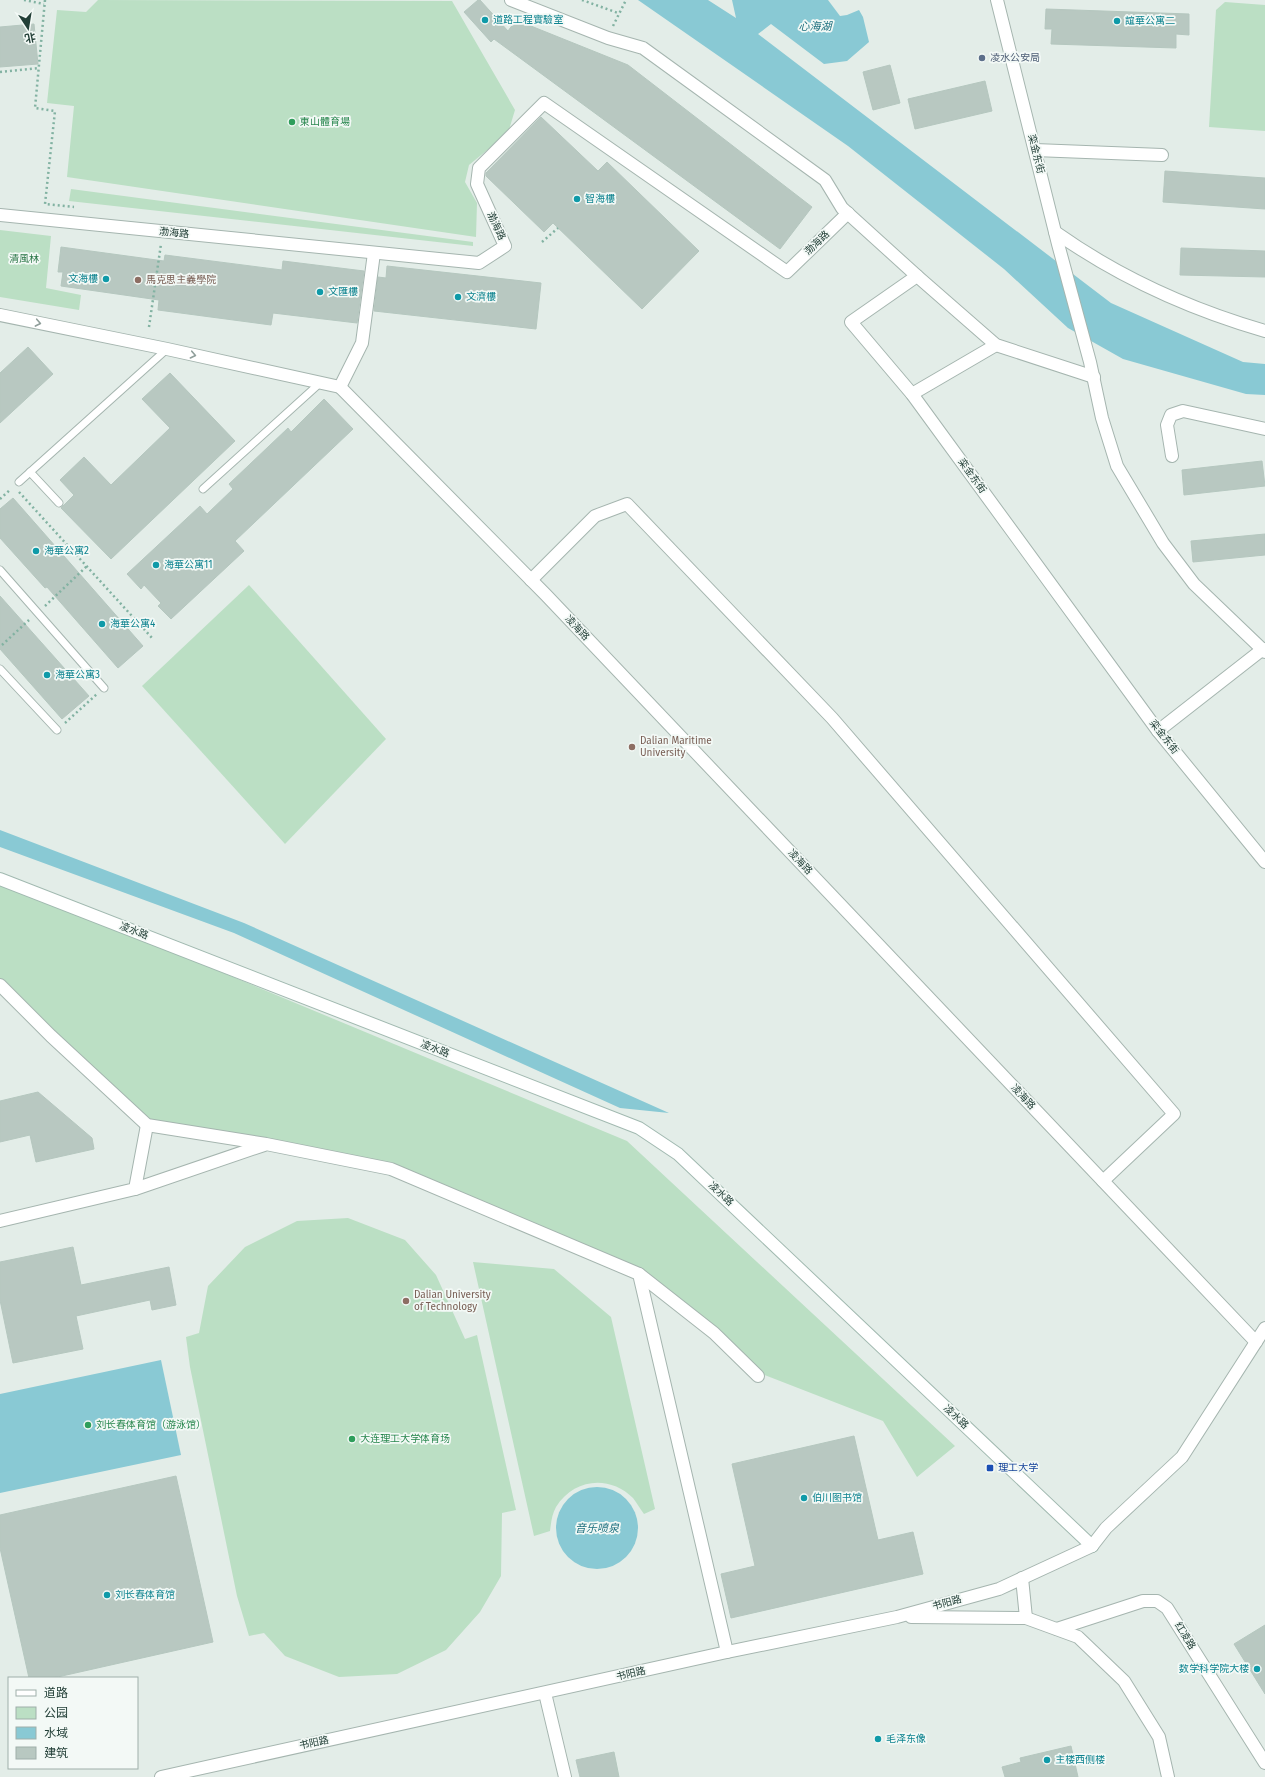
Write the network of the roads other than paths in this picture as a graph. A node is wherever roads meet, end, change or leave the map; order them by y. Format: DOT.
graph roads {
  1 [pos="511,0"];
  2 [pos="997,0"];
  3 [pos="1034,150"];
  4 [pos="1162,155"];
  5 [pos="848,213"];
  6 [pos="0,215"];
  7 [pos="1055,232"];
  8 [pos="374,253"];
  9 [pos="917,276"];
  10 [pos="0,315"];
  11 [pos="1265,331"];
  12 [pos="996,345"];
  13 [pos="167,349"];
  14 [pos="1094,377"];
  15 [pos="320,383"];
  16 [pos="340,387"];
  17 [pos="912,394"];
  18 [pos="1265,429"];
  19 [pos="1172,456"];
  20 [pos="30,472"];
  21 [pos="19,482"];
  22 [pos="203,489"];
  23 [pos="59,503"];
  24 [pos="0,570"];
  25 [pos="531,580"];
  26 [pos="1264,651"];
  27 [pos="0,669"];
  28 [pos="104,688"];
  29 [pos="57,730"];
  30 [pos="1158,731"];
  31 [pos="1265,862"];
  32 [pos="0,879"];
  33 [pos="0,985"];
  34 [pos="147,1126"];
  35 [pos="266,1144"];
  36 [pos="1103,1181"];
  37 [pos="135,1189"];
  38 [pos="0,1221"];
  39 [pos="639,1274"];
  40 [pos="1265,1328"];
  41 [pos="1256,1342"];
  42 [pos="758,1376"];
  43 [pos="1092,1546"];
  44 [pos="1022,1578"];
  45 [pos="897,1616"];
  46 [pos="1026,1618"];
  47 [pos="1057,1629"];
  48 [pos="727,1652"];
  49 [pos="545,1693"];
  50 [pos="1265,1763"];
  51 [pos="161,1777"];
  52 [pos="565,1777"];
  53 [pos="1168,1777"];
  1 -- 5 [label="street"];
  2 -- 3 [label="street, 栾金东街"];
  3 -- 4 [label="street"];
  3 -- 7 [label="street, 栾金东街"];
  5 -- 8 [label="street, 渤海路"];
  5 -- 9 [label="street"];
  6 -- 8 [label="street, 渤海路"];
  7 -- 11 [label="street"];
  7 -- 14 [label="street, 栾金东街"];
  8 -- 16 [label="street"];
  9 -- 12 [label="street"];
  9 -- 17 [label="street, 栾金东街"];
  10 -- 13 [label="street, one-way"];
  12 -- 14 [label="street"];
  12 -- 17 [label="street"];
  13 -- 15 [label="street, one-way"];
  13 -- 20 [label="lane"];
  14 -- 26 [label="street, 栾金东街"];
  15 -- 16 [label="street"];
  15 -- 22 [label="lane"];
  16 -- 25 [label="street, 凌海路"];
  17 -- 30 [label="street, 栾金东街"];
  18 -- 19 [label="street"];
  20 -- 21 [label="lane"];
  20 -- 23 [label="lane"];
  24 -- 28 [label="lane"];
  25 -- 36 [label="street, 凌海路"];
  25 -- 36 [label="street"];
  26 -- 30 [label="street"];
  27 -- 29 [label="lane"];
  30 -- 31 [label="street, 栾金东街"];
  32 -- 43 [label="street, 凌水路"];
  33 -- 34 [label="street"];
  34 -- 35 [label="street"];
  34 -- 37 [label="street"];
  35 -- 37 [label="street"];
  35 -- 39 [label="street"];
  36 -- 41 [label="street, 凌海路"];
  37 -- 38 [label="street"];
  39 -- 42 [label="street"];
  39 -- 48 [label="street"];
  40 -- 41 [label="street"];
  41 -- 43 [label="street"];
  43 -- 44 [label="street, 书阳路"];
  44 -- 45 [label="street, 书阳路"];
  44 -- 46 [label="street"];
  45 -- 46 [label="street"];
  45 -- 48 [label="street, 书阳路"];
  46 -- 47 [label="street"];
  47 -- 50 [label="street, 红凌路"];
  47 -- 53 [label="street"];
  48 -- 49 [label="street, 书阳路"];
  49 -- 51 [label="street, 书阳路"];
  49 -- 52 [label="street"];
}
